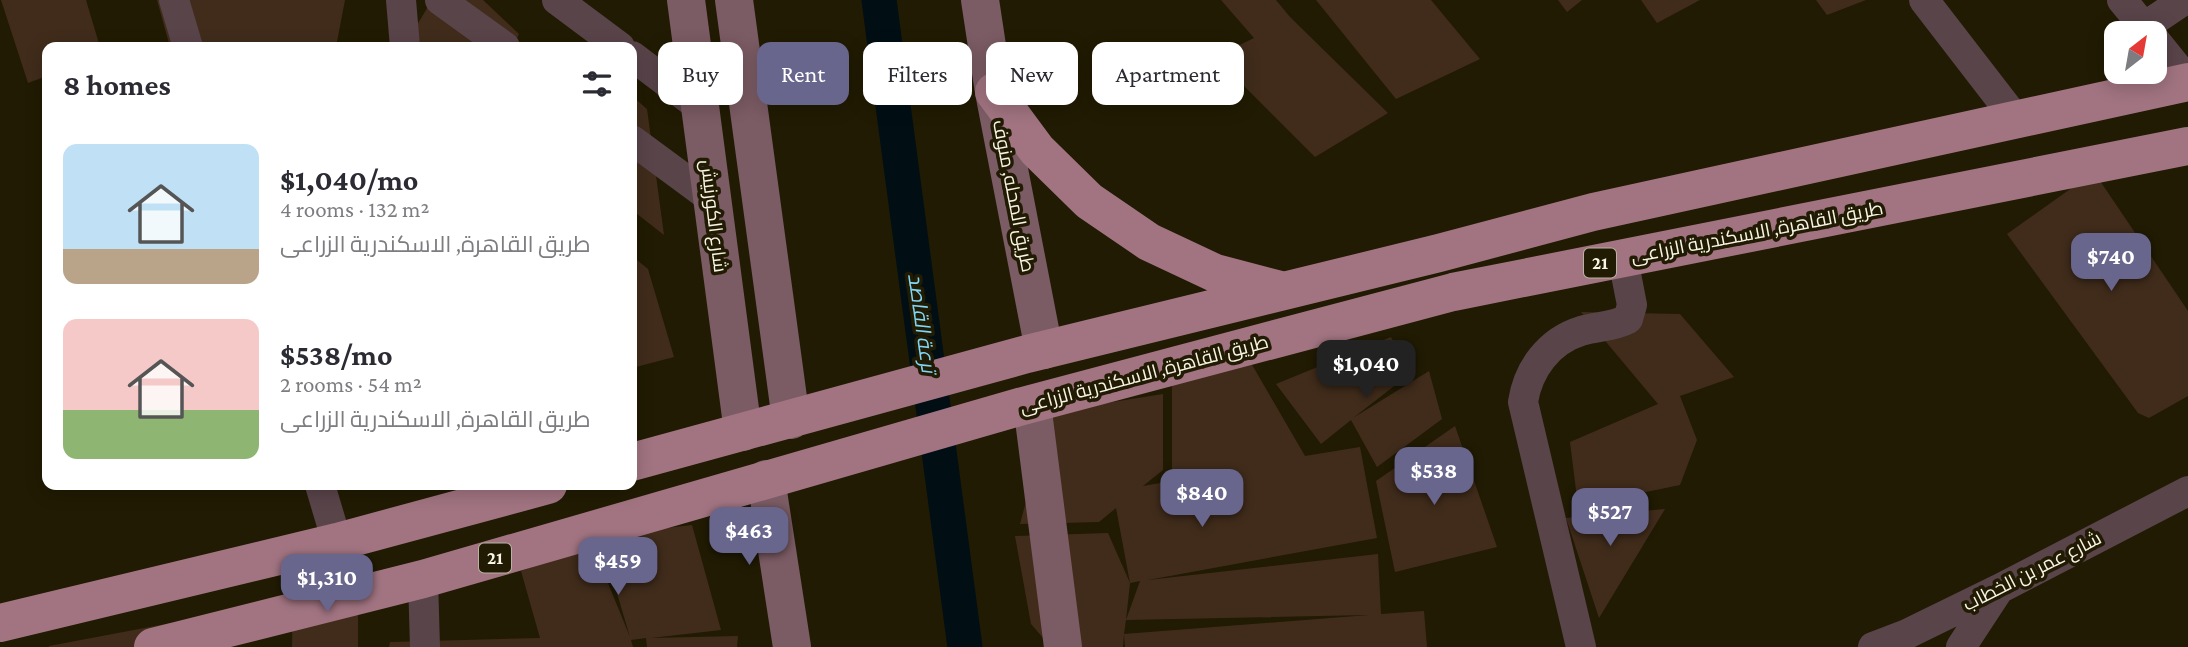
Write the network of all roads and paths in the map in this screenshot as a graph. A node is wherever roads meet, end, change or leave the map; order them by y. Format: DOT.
graph roads {
  1 [pos="174,0"];
  2 [pos="401,0"];
  3 [pos="440,0"];
  4 [pos="557,0"];
  5 [pos="686,0"];
  6 [pos="734,0"];
  7 [pos="980,0"];
  8 [pos="1924,0"];
  9 [pos="2122,0"];
  10 [pos="2184,0"];
  11 [pos="2139,21"];
  12 [pos="2162,21"];
  13 [pos="187,42"];
  14 [pos="405,42"];
  15 [pos="498,42"];
  16 [pos="613,42"];
  17 [pos="986,42"];
  18 [pos="2167,55"];
  19 [pos="637,60"];
  20 [pos="2188,81"];
  21 [pos="996,105"];
  22 [pos="1004,105"];
  23 [pos="701,108"];
  24 [pos="2015,118"];
  25 [pos="637,145"];
  26 [pos="2188,146"];
  27 [pos="712,199"];
  28 [pos="1593,212"];
  29 [pos="1439,253"];
  30 [pos="1615,260"];
  31 [pos="1286,291"];
  32 [pos="1453,292"];
  33 [pos="1036,352"];
  34 [pos="1025,405"];
  35 [pos="791,420"];
  36 [pos="743,432"];
  37 [pos="637,461"];
  38 [pos="766,478"];
  39 [pos="321,490"];
  40 [pos="529,490"];
  41 [pos="2188,491"];
  42 [pos="337,542"];
  43 [pos="423,579"];
  44 [pos="1999,589"];
  45 [pos="0,623"];
  46 [pos="153,647"];
  47 [pos="425,647"];
  48 [pos="792,647"];
  49 [pos="1063,647"];
  50 [pos="1581,647"];
  51 [pos="1873,647"];
  52 [pos="1961,647"];
  1 -- 13 [label="street"];
  2 -- 14 [label="street"];
  3 -- 15 [label="street"];
  4 -- 16 [label="street"];
  5 -- 23 [label="main road, شارع الكورنيش"];
  6 -- 35 [label="main road"];
  7 -- 17 [label="main road, طريق المحله, منوف"];
  8 -- 24 [label="street"];
  9 -- 11 [label="street"];
  10 -- 12 [label="street"];
  18 -- 20 [label="street"];
  19 -- 23 [label="street"];
  20 -- 24 [label="highway"];
  21 -- 33 [label="main road, طريق المحله, منوف"];
  22 -- 31 [label="highway"];
  23 -- 27 [label="main road, شارع الكورنيش"];
  24 -- 28 [label="highway"];
  25 -- 27 [label="street"];
  26 -- 30 [label="highway, طريق القاهرة, الاسكندرية الزراعى / 21"];
  27 -- 36 [label="main road, شارع الكورنيش"];
  28 -- 29 [label="highway"];
  28 -- 30 [label="highway"];
  29 -- 31 [label="highway"];
  29 -- 32 [label="highway"];
  30 -- 32 [label="highway, طريق القاهرة, الاسكندرية الزراعى / 21"];
  30 -- 50 [label="street"];
  31 -- 33 [label="highway"];
  32 -- 34 [label="highway, طريق القاهرة, الاسكندرية الزراعى / 21"];
  33 -- 35 [label="highway"];
  34 -- 38 [label="highway, طريق القاهرة, الاسكندرية الزراعى / 21"];
  34 -- 49 [label="main road"];
  35 -- 36 [label="highway"];
  36 -- 37 [label="highway"];
  38 -- 43 [label="highway, طريق القاهرة, الاسكندرية الزراعى / 21"];
  38 -- 48 [label="main road"];
  39 -- 42 [label="street"];
  40 -- 42 [label="highway"];
  41 -- 44 [label="street, شارع عمر بن الخطاب"];
  42 -- 45 [label="highway"];
  43 -- 46 [label="highway, طريق القاهرة, الاسكندرية الزراعى / 21"];
  43 -- 47 [label="street"];
  44 -- 51 [label="street, شارع عمر بن الخطاب"];
  44 -- 52 [label="street"];
}
